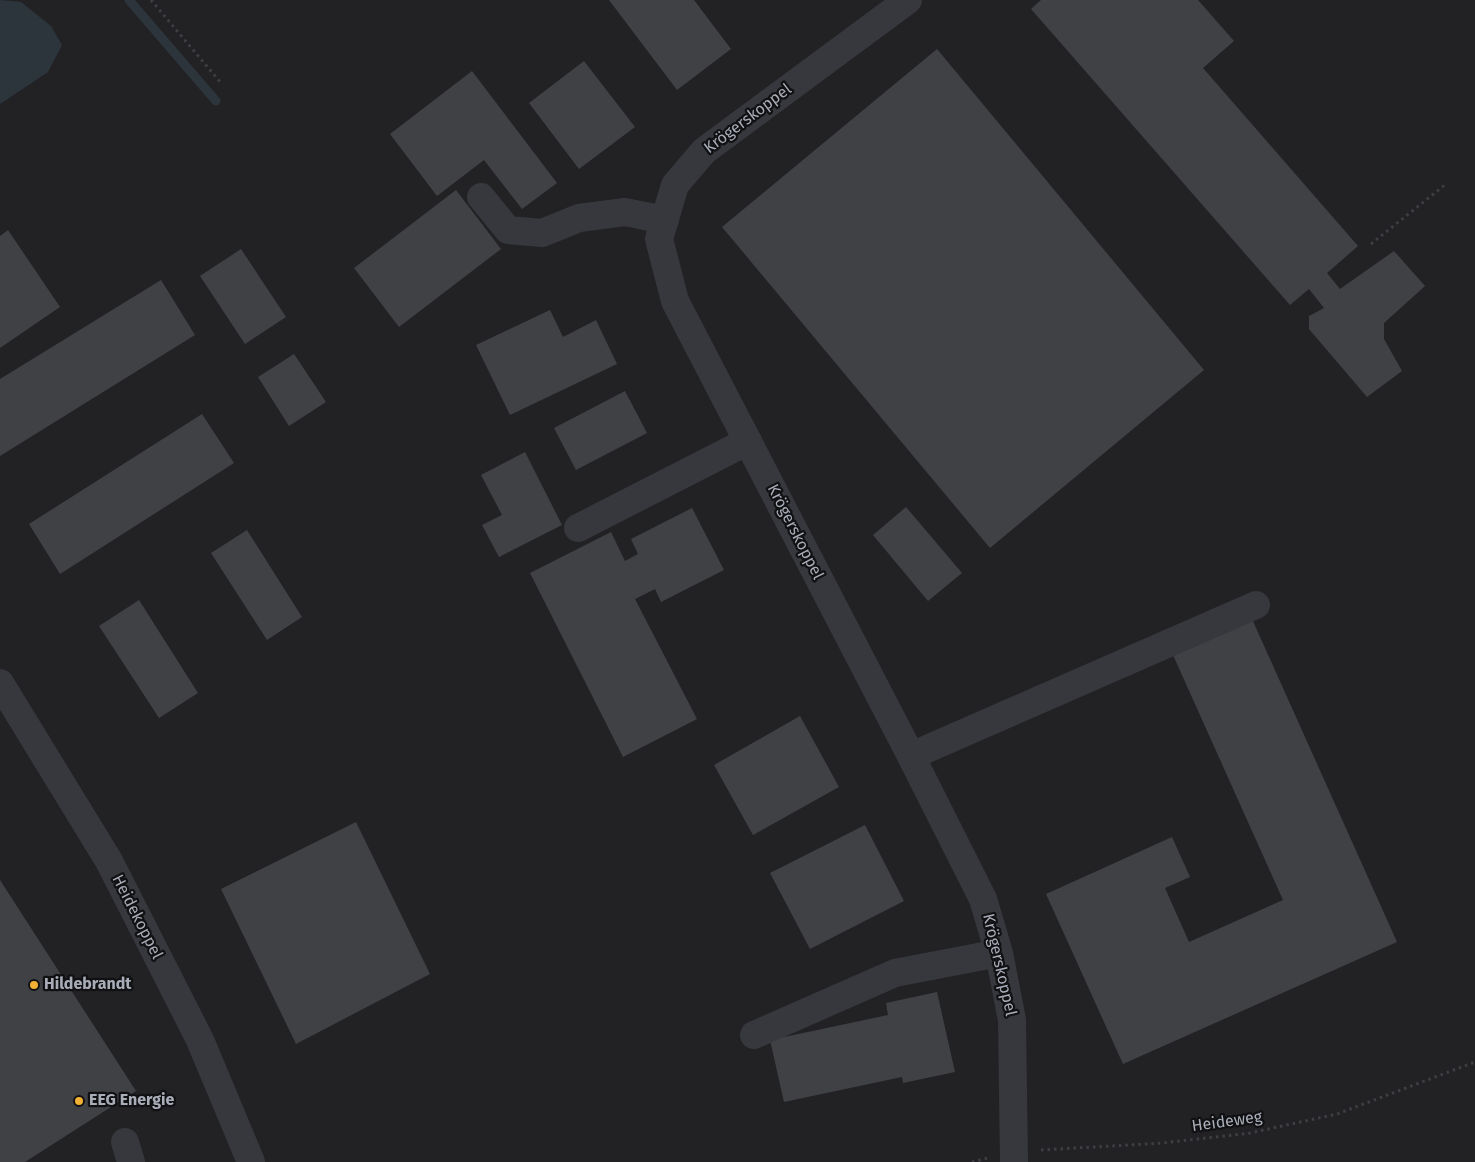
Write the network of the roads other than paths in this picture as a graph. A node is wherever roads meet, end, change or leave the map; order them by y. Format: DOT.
graph roads {
  1 [pos="908,0"];
  2 [pos="481,196"];
  3 [pos="665,220"];
  4 [pos="748,441"];
  5 [pos="578,528"];
  6 [pos="1256,605"];
  7 [pos="0,684"];
  8 [pos="911,756"];
  9 [pos="999,953"];
  10 [pos="754,1035"];
  11 [pos="1015,1157"];
  12 [pos="251,1162"];
  1 -- 3 [label="street, Krögerskoppel"];
  2 -- 3 [label="street"];
  3 -- 4 [label="street, Krögerskoppel"];
  4 -- 5 [label="street"];
  4 -- 8 [label="street, Krögerskoppel"];
  6 -- 8 [label="street"];
  7 -- 12 [label="street, Heidekoppel"];
  8 -- 9 [label="street, Krögerskoppel"];
  9 -- 10 [label="street"];
  9 -- 11 [label="street, Krögerskoppel"];
}
